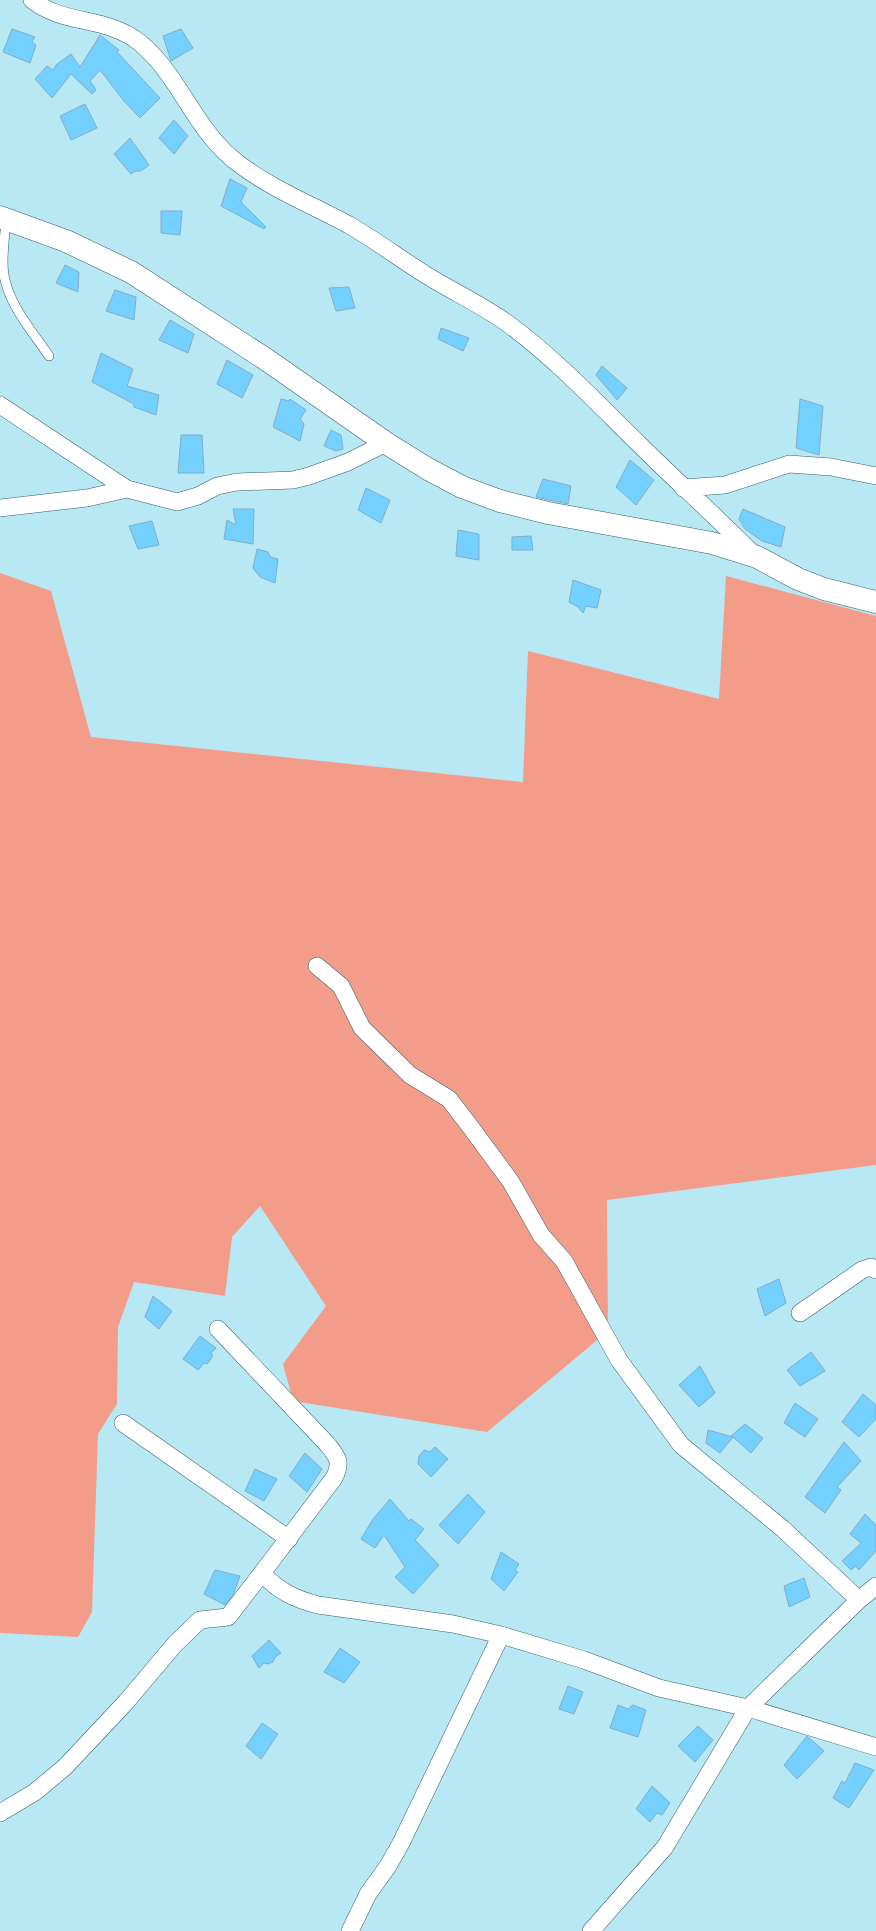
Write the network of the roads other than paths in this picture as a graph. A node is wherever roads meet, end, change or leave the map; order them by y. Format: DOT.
graph roads {
  1 [pos="32,0"];
  2 [pos="3,218"];
  3 [pos="49,356"];
  4 [pos="0,405"];
  5 [pos="386,443"];
  6 [pos="876,476"];
  7 [pos="683,488"];
  8 [pos="127,489"];
  9 [pos="0,508"];
  10 [pos="757,557"];
  11 [pos="876,602"];
  12 [pos="317,966"];
  13 [pos="876,1270"];
  14 [pos="800,1313"];
  15 [pos="218,1329"];
  16 [pos="123,1423"];
  17 [pos="289,1539"];
  18 [pos="262,1573"];
  19 [pos="876,1586"];
  20 [pos="859,1600"];
  21 [pos="502,1634"];
  22 [pos="748,1708"];
  23 [pos="876,1746"];
  24 [pos="0,1813"];
  25 [pos="350,1931"];
  26 [pos="591,1931"];
  1 -- 7 [label="street"];
  2 -- 3 [label="lane"];
  2 -- 5 [label="street"];
  4 -- 8 [label="street"];
  5 -- 8 [label="street"];
  5 -- 10 [label="street"];
  6 -- 7 [label="street"];
  7 -- 10 [label="street"];
  8 -- 9 [label="street"];
  10 -- 11 [label="street"];
  12 -- 20 [label="street"];
  13 -- 14 [label="street"];
  15 -- 17 [label="street"];
  16 -- 17 [label="street"];
  17 -- 18 [label="street"];
  18 -- 21 [label="street"];
  18 -- 24 [label="street"];
  19 -- 20 [label="street"];
  20 -- 22 [label="street"];
  21 -- 22 [label="street"];
  21 -- 25 [label="street"];
  22 -- 23 [label="street"];
  22 -- 26 [label="street"];
}
